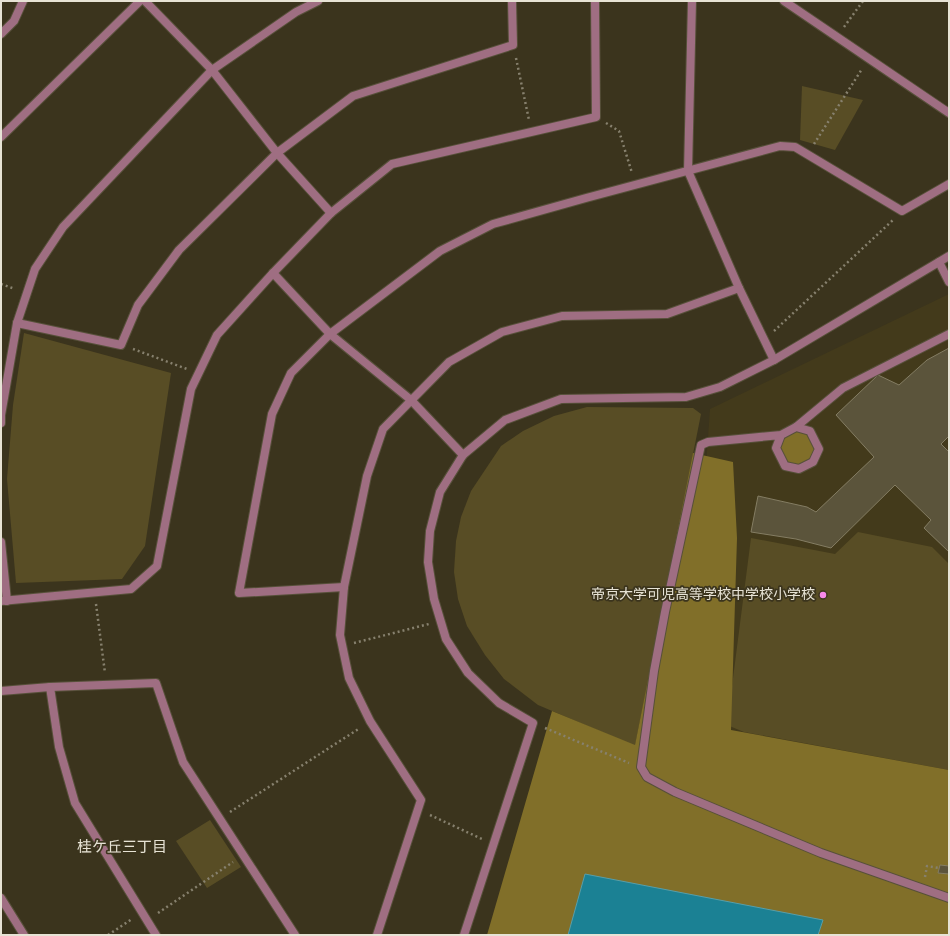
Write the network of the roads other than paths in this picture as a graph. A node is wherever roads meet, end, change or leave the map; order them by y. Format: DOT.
graph roads {
  1 [pos="23,1"];
  2 [pos="140,1"];
  3 [pos="145,1"];
  4 [pos="318,1"];
  5 [pos="512,1"];
  6 [pos="595,1"];
  7 [pos="692,1"];
  8 [pos="784,1"];
  9 [pos="1,34"];
  10 [pos="212,70"];
  11 [pos="949,113"];
  12 [pos="1,137"];
  13 [pos="277,153"];
  14 [pos="688,171"];
  15 [pos="949,184"];
  16 [pos="331,213"];
  17 [pos="949,256"];
  18 [pos="939,262"];
  19 [pos="273,273"];
  20 [pos="949,282"];
  21 [pos="739,288"];
  22 [pos="17,323"];
  23 [pos="330,334"];
  24 [pos="949,334"];
  25 [pos="774,360"];
  26 [pos="411,400"];
  27 [pos="1,424"];
  28 [pos="796,427"];
  29 [pos="782,435"];
  30 [pos="463,455"];
  31 [pos="1,542"];
  32 [pos="344,587"];
  33 [pos="4,601"];
  34 [pos="50,687"];
  35 [pos="1,691"];
  36 [pos="1,898"];
  37 [pos="949,898"];
  38 [pos="24,935"];
  39 [pos="156,935"];
  40 [pos="295,935"];
  41 [pos="377,935"];
  42 [pos="464,935"];
  1 -- 9 [label="street"];
  2 -- 12 [label="street"];
  3 -- 10 [label="street"];
  4 -- 10 [label="street"];
  5 -- 13 [label="street"];
  6 -- 16 [label="street"];
  7 -- 14 [label="street"];
  8 -- 11 [label="street"];
  10 -- 13 [label="street"];
  10 -- 22 [label="street"];
  13 -- 16 [label="street"];
  13 -- 22 [label="street"];
  14 -- 15 [label="street"];
  14 -- 21 [label="street"];
  14 -- 23 [label="street"];
  16 -- 19 [label="street"];
  17 -- 18 [label="street"];
  18 -- 20 [label="street"];
  18 -- 25 [label="street"];
  19 -- 23 [label="street"];
  19 -- 33 [label="street"];
  21 -- 25 [label="street"];
  21 -- 26 [label="street"];
  22 -- 27 [label="street"];
  23 -- 26 [label="street"];
  23 -- 32 [label="street"];
  24 -- 28 [label="street"];
  25 -- 30 [label="street"];
  26 -- 30 [label="street"];
  26 -- 32 [label="street"];
  28 -- 29 [label="street"];
  28 -- 29 [label="street"];
  29 -- 37 [label="street"];
  30 -- 42 [label="street"];
  31 -- 33 [label="street"];
  32 -- 41 [label="street"];
  34 -- 35 [label="street"];
  34 -- 39 [label="street"];
  34 -- 40 [label="street"];
  36 -- 38 [label="street"];
}
